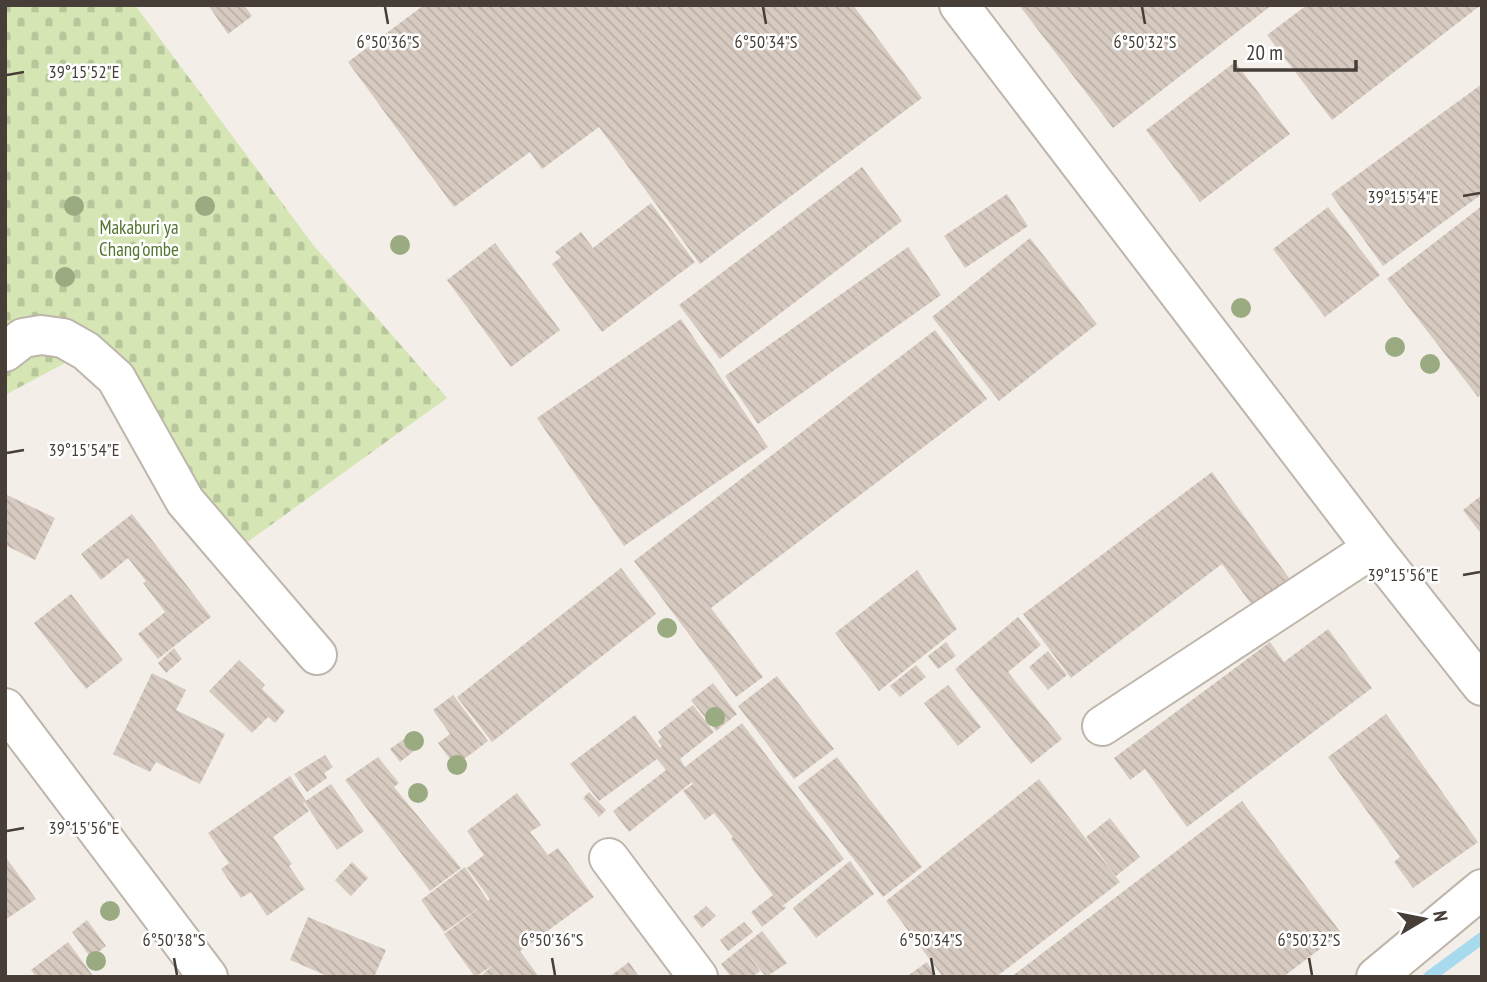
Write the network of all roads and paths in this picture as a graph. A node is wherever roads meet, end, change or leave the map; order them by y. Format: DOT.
graph roads {
  1 [pos="959,5"];
  2 [pos="5,352"];
  3 [pos="1373,548"];
  4 [pos="317,655"];
  5 [pos="1482,686"];
  6 [pos="5,708"];
  7 [pos="1102,726"];
  8 [pos="609,858"];
  9 [pos="1482,889"];
  10 [pos="208,977"];
  11 [pos="698,977"];
  12 [pos="1376,977"];
  1 -- 3 [label="street"];
  2 -- 4 [label="street"];
  3 -- 5 [label="street"];
  3 -- 7 [label="street"];
  6 -- 10 [label="street"];
  8 -- 11 [label="street"];
  9 -- 12 [label="street"];
}
